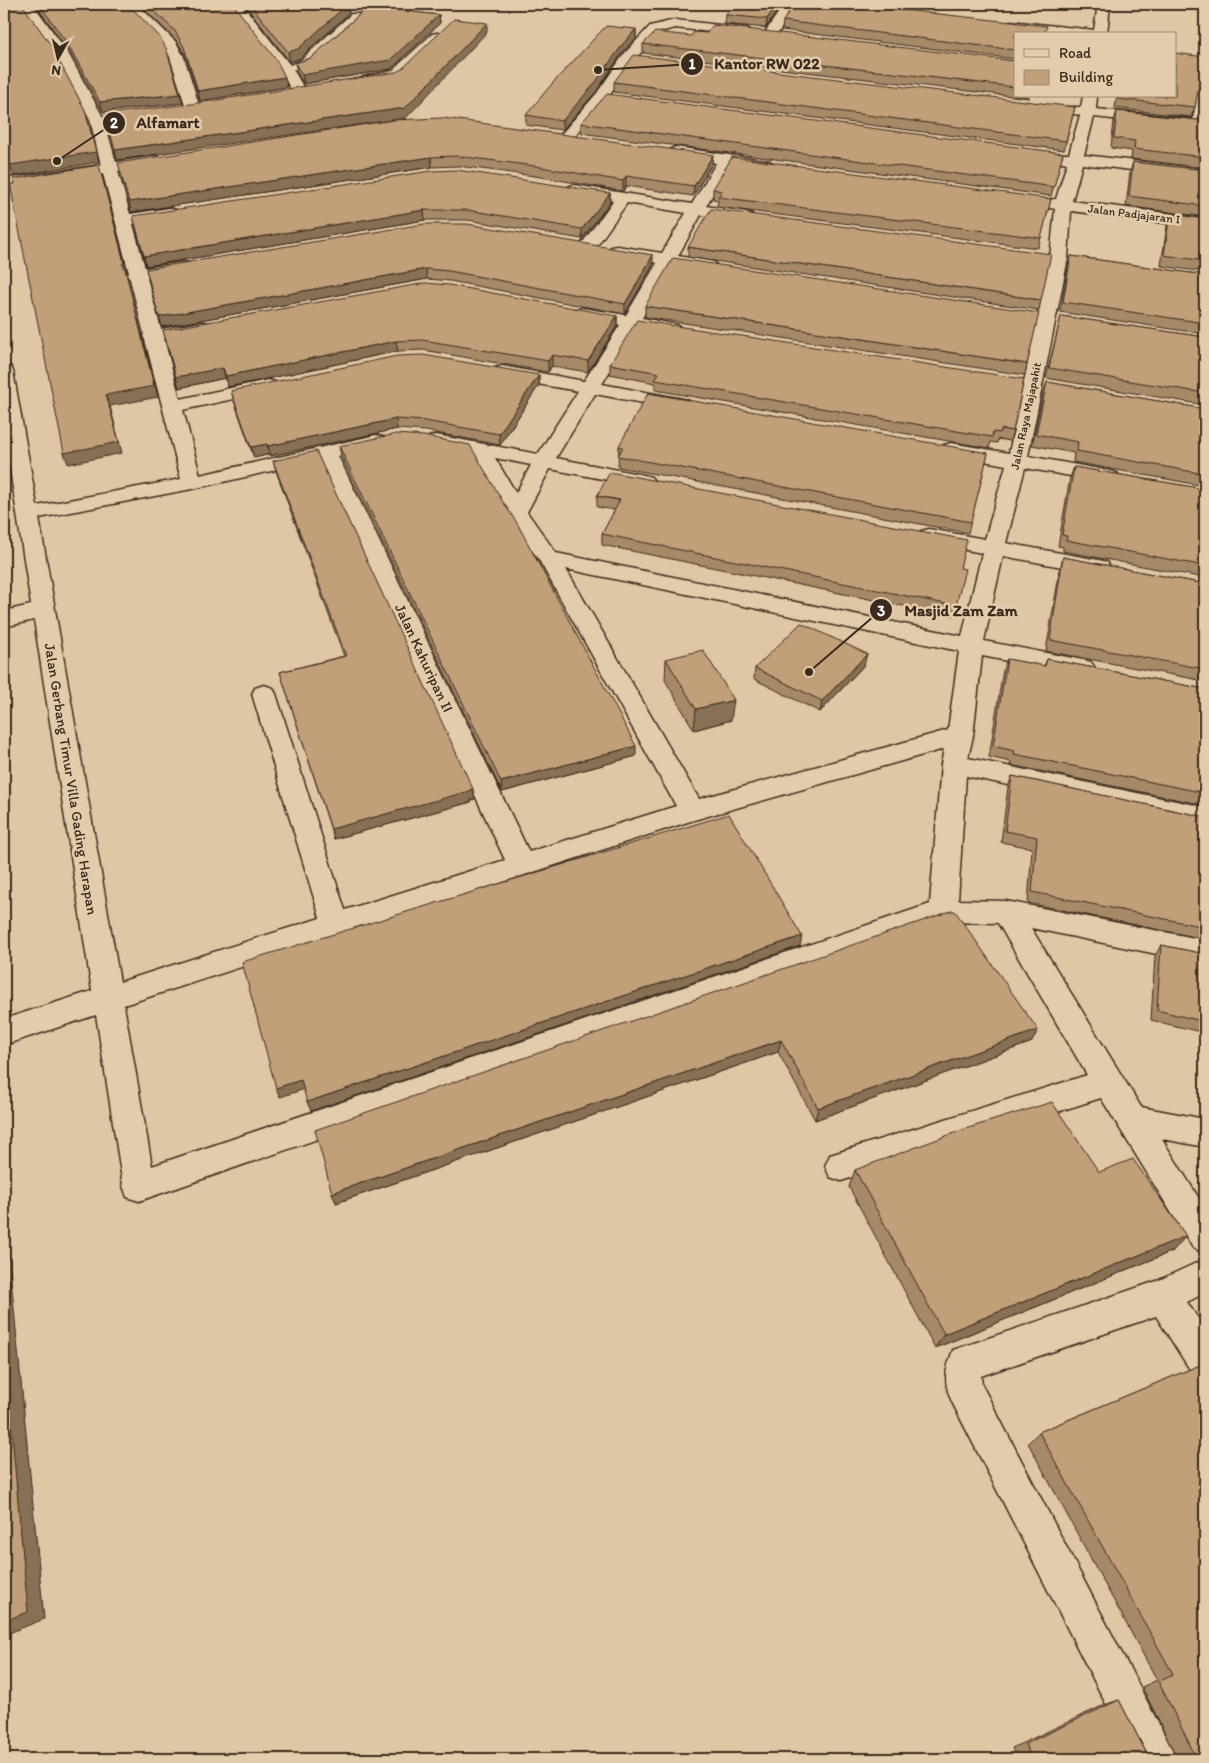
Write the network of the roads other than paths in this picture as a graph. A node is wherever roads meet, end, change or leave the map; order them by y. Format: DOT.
graph roads {
  1 [pos="27,4"];
  2 [pos="130,4"];
  3 [pos="236,4"];
  4 [pos="790,4"];
  5 [pos="1104,4"];
  6 [pos="356,17"];
  7 [pos="998,23"];
  8 [pos="446,29"];
  9 [pos="1077,32"];
  10 [pos="1100,32"];
  11 [pos="630,57"];
  12 [pos="649,60"];
  13 [pos="286,69"];
  14 [pos="356,82"];
  15 [pos="1205,92"];
  16 [pos="279,95"];
  17 [pos="602,96"];
  18 [pos="622,98"];
  19 [pos="1089,104"];
  20 [pos="193,108"];
  21 [pos="1059,108"];
  22 [pos="116,117"];
  23 [pos="96,119"];
  24 [pos="549,133"];
  25 [pos="568,136"];
  26 [pos="587,138"];
  27 [pos="656,149"];
  28 [pos="1047,155"];
  29 [pos="1076,159"];
  30 [pos="167,160"];
  31 [pos="726,160"];
  32 [pos="783,168"];
  33 [pos="108,169"];
  34 [pos="1205,174"];
  35 [pos="4,184"];
  36 [pos="555,187"];
  37 [pos="623,198"];
  38 [pos="1034,201"];
  39 [pos="1064,205"];
  40 [pos="695,210"];
  41 [pos="182,212"];
  42 [pos="764,219"];
  43 [pos="124,220"];
  44 [pos="1205,223"];
  45 [pos="570,243"];
  46 [pos="588,246"];
  47 [pos="1039,255"];
  48 [pos="1059,258"];
  49 [pos="666,260"];
  50 [pos="1078,261"];
  51 [pos="204,264"];
  52 [pos="725,269"];
  53 [pos="136,275"];
  54 [pos="564,310"];
  55 [pos="1029,315"];
  56 [pos="1048,318"];
  57 [pos="1068,321"];
  58 [pos="631,322"];
  59 [pos="219,324"];
  60 [pos="690,331"];
  61 [pos="152,336"];
  62 [pos="483,368"];
  63 [pos="4,371"];
  64 [pos="1013,381"];
  65 [pos="285,383"];
  66 [pos="1043,386"];
  67 [pos="589,388"];
  68 [pos="172,406"];
  69 [pos="696,406"];
  70 [pos="9,438"];
  71 [pos="930,446"];
  72 [pos="479,449"];
  73 [pos="326,451"];
  74 [pos="1017,461"];
  75 [pos="543,462"];
  76 [pos="1130,480"];
  77 [pos="192,483"];
  78 [pos="661,485"];
  79 [pos="516,512"];
  80 [pos="28,514"];
  81 [pos="906,531"];
  82 [pos="994,548"];
  83 [pos="549,558"];
  84 [pos="1119,571"];
  85 [pos="43,610"];
  86 [pos="4,619"];
  87 [pos="971,646"];
  88 [pos="1108,672"];
  89 [pos="264,694"];
  90 [pos="960,736"];
  91 [pos="954,764"];
  92 [pos="692,811"];
  93 [pos="1205,817"];
  94 [pos="521,865"];
  95 [pos="943,911"];
  96 [pos="1006,912"];
  97 [pos="336,924"];
  98 [pos="1205,952"];
  99 [pos="108,998"];
  100 [pos="4,1032"];
  101 [pos="1108,1082"];
  102 [pos="1131,1119"];
  103 [pos="1205,1133"];
  104 [pos="841,1166"];
  105 [pos="1205,1237"];
  106 [pos="1205,1276"];
  107 [pos="1163,1296"];
  108 [pos="1205,1360"];
  109 [pos="1156,1759"];
  1 -- 23 [label="street"];
  2 -- 20 [label="street"];
  3 -- 13 [label="street"];
  4 -- 11 [label="street"];
  5 -- 10 [label="street"];
  6 -- 13 [label="street"];
  7 -- 9 [label="street"];
  8 -- 14 [label="street"];
  11 -- 12 [label="street"];
  11 -- 17 [label="street"];
  13 -- 16 [label="street"];
  15 -- 19 [label="street"];
  17 -- 18 [label="street"];
  17 -- 25 [label="street"];
  19 -- 21 [label="street"];
  19 -- 29 [label="street, Jalan Raya Majapahit"];
  22 -- 23 [label="street"];
  23 -- 33 [label="street"];
  24 -- 25 [label="street"];
  25 -- 26 [label="street"];
  27 -- 31 [label="street"];
  28 -- 29 [label="street"];
  29 -- 34 [label="street"];
  29 -- 39 [label="street, Jalan Raya Majapahit"];
  30 -- 33 [label="street"];
  31 -- 32 [label="street"];
  31 -- 40 [label="street"];
  33 -- 35 [label="street"];
  33 -- 43 [label="street"];
  36 -- 37 [label="street"];
  37 -- 40 [label="street"];
  37 -- 46 [label="street"];
  38 -- 39 [label="street, Jalan Padjajaran I"];
  39 -- 44 [label="street, Jalan Padjajaran I"];
  39 -- 48 [label="street, Jalan Raya Majapahit"];
  40 -- 42 [label="street"];
  40 -- 49 [label="street"];
  41 -- 43 [label="street"];
  43 -- 53 [label="street"];
  45 -- 46 [label="street"];
  46 -- 49 [label="street"];
  47 -- 48 [label="street"];
  48 -- 50 [label="street"];
  48 -- 56 [label="street, Jalan Raya Majapahit"];
  49 -- 52 [label="street"];
  49 -- 58 [label="street"];
  51 -- 53 [label="street"];
  53 -- 61 [label="street"];
  54 -- 58 [label="street"];
  55 -- 56 [label="street"];
  56 -- 57 [label="street"];
  56 -- 66 [label="street, Jalan Raya Majapahit"];
  58 -- 60 [label="street"];
  58 -- 67 [label="street"];
  59 -- 61 [label="street"];
  61 -- 68 [label="street"];
  62 -- 67 [label="street"];
  63 -- 70 [label="street, Jalan Gerbang Timur Villa Gading Harapan"];
  64 -- 66 [label="street"];
  65 -- 68 [label="street"];
  66 -- 74 [label="street, Jalan Raya Majapahit"];
  67 -- 69 [label="street"];
  67 -- 75 [label="street"];
  68 -- 77 [label="street"];
  70 -- 80 [label="street, Jalan Gerbang Timur Villa Gading Harapan"];
  71 -- 74 [label="street"];
  72 -- 73 [label="street"];
  72 -- 75 [label="street"];
  72 -- 79 [label="street"];
  73 -- 77 [label="street"];
  73 -- 94 [label="street, Jalan Kahuripan II"];
  74 -- 76 [label="street"];
  74 -- 82 [label="street, Jalan Raya Majapahit"];
  75 -- 78 [label="street"];
  75 -- 79 [label="street"];
  77 -- 80 [label="street"];
  79 -- 83 [label="street"];
  80 -- 85 [label="street, Jalan Gerbang Timur Villa Gading Harapan"];
  81 -- 82 [label="street"];
  82 -- 84 [label="street"];
  82 -- 87 [label="street, Jalan Raya Majapahit"];
  83 -- 87 [label="street"];
  83 -- 92 [label="street"];
  85 -- 86 [label="street"];
  85 -- 99 [label="street, Jalan Gerbang Timur Villa Gading Harapan"];
  87 -- 88 [label="street"];
  87 -- 90 [label="street, Jalan Raya Majapahit"];
  89 -- 97 [label="street"];
  90 -- 91 [label="street, Jalan Raya Majapahit"];
  90 -- 92 [label="street"];
  91 -- 93 [label="street"];
  91 -- 95 [label="street, Jalan Raya Majapahit"];
  92 -- 94 [label="street"];
  94 -- 97 [label="street"];
  95 -- 96 [label="street"];
  95 -- 99 [label="street, Jalan Gerbang Timur Villa Gading Harapan"];
  96 -- 98 [label="street"];
  96 -- 101 [label="street"];
  97 -- 99 [label="street"];
  99 -- 100 [label="street"];
  101 -- 102 [label="street"];
  101 -- 104 [label="street"];
  102 -- 103 [label="street"];
  102 -- 105 [label="street"];
  106 -- 107 [label="street"];
  107 -- 108 [label="street"];
  107 -- 109 [label="street"];
}
